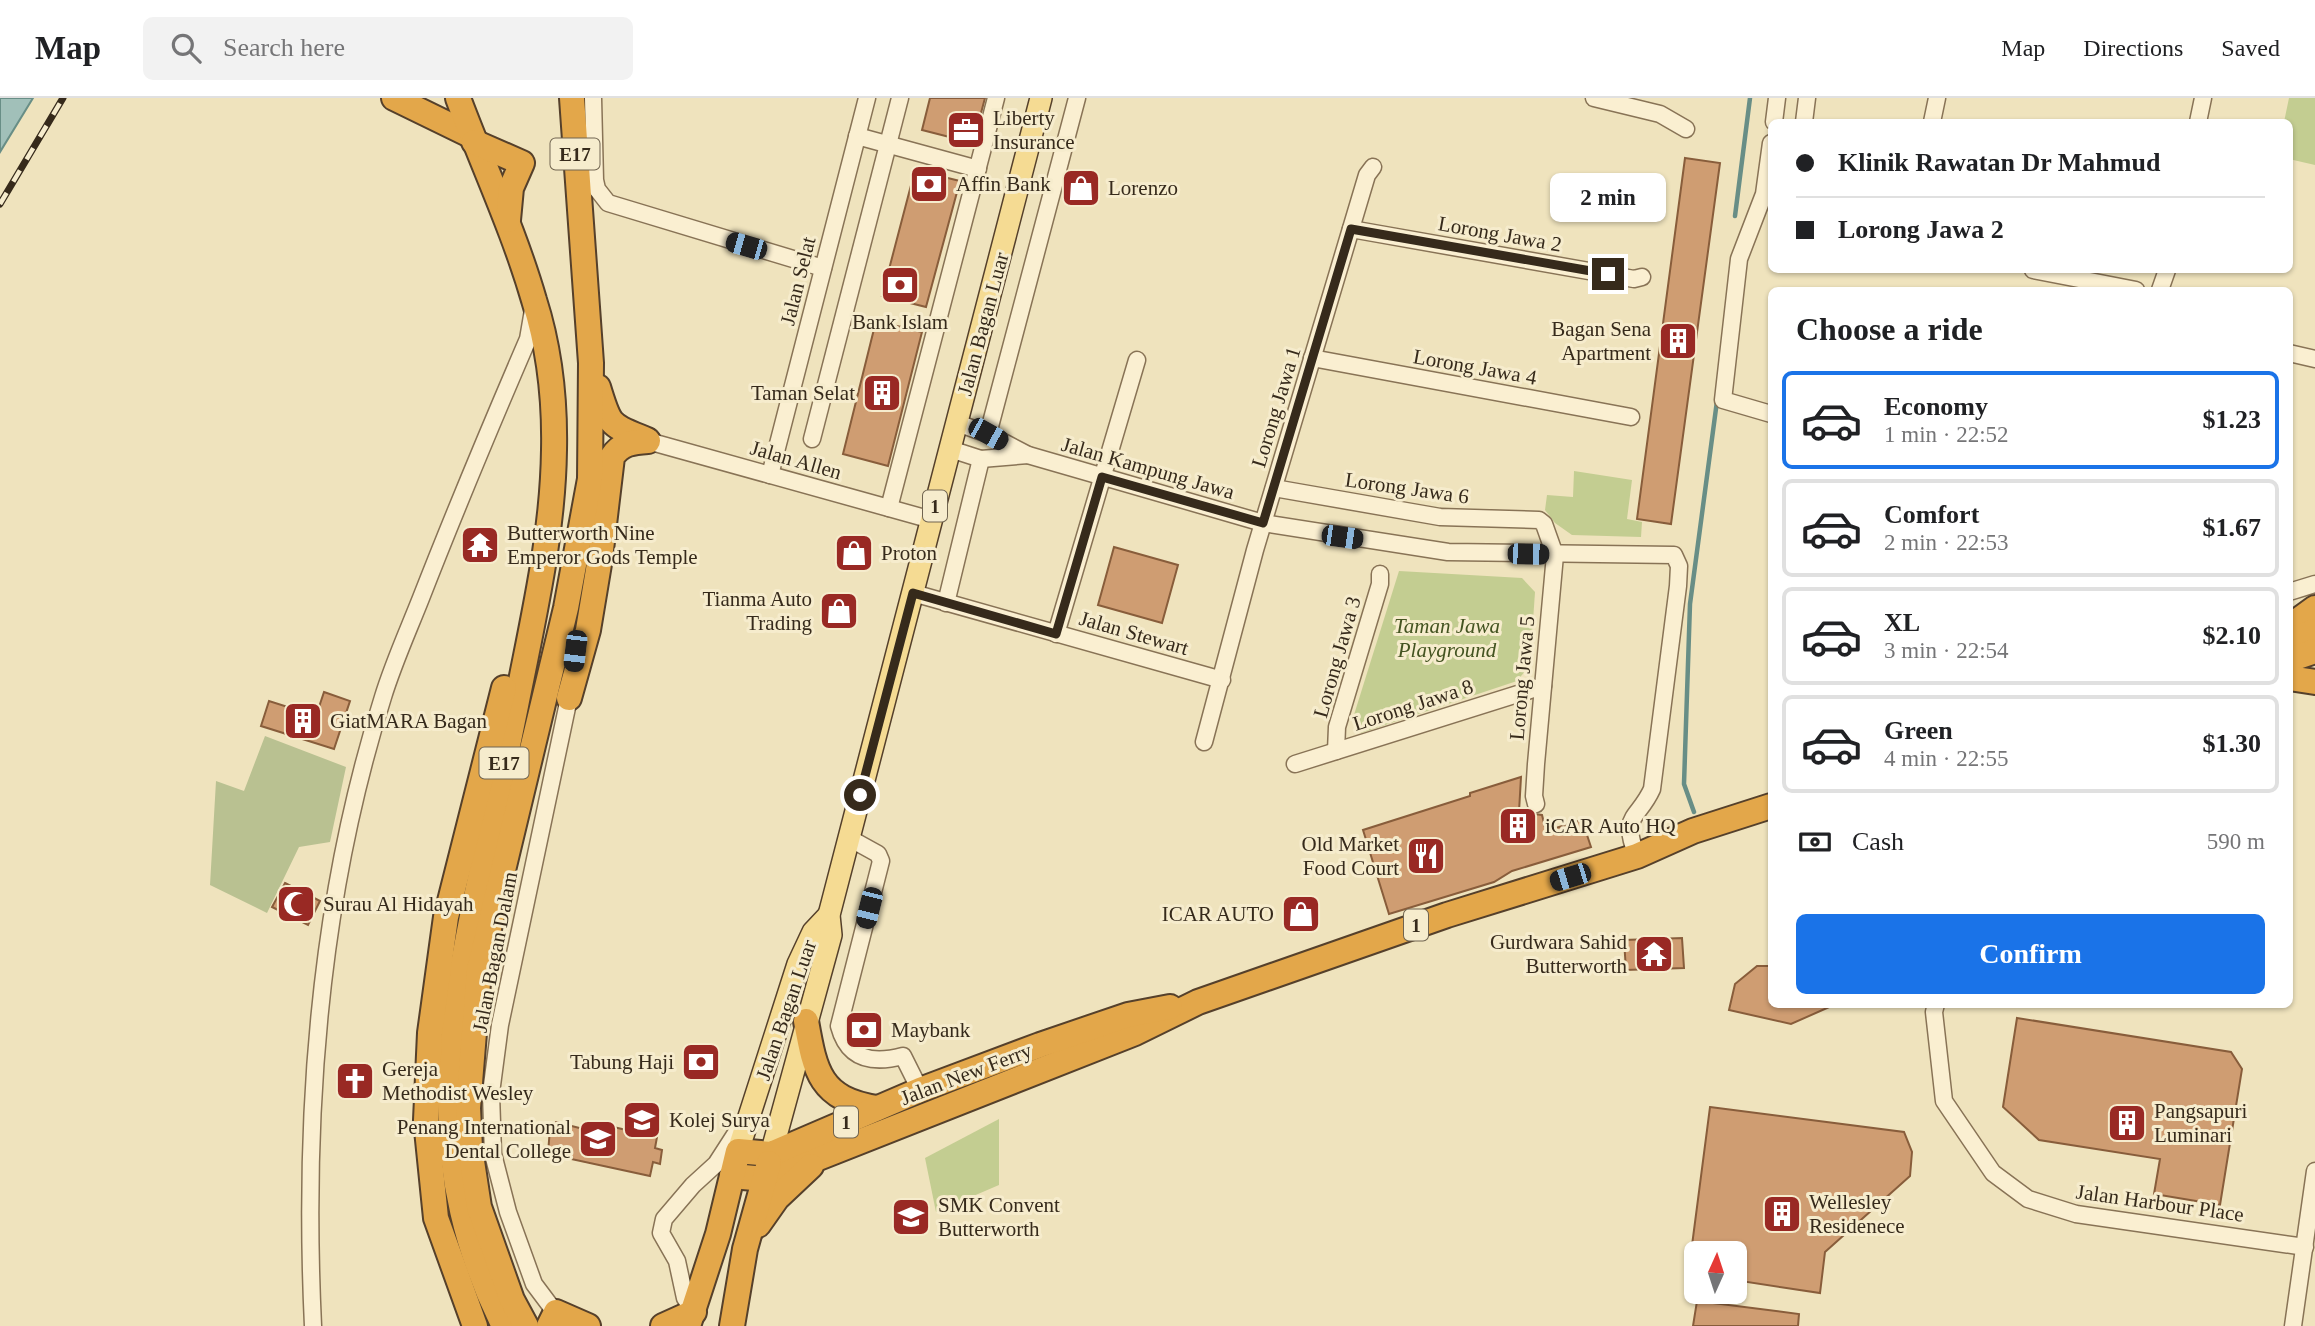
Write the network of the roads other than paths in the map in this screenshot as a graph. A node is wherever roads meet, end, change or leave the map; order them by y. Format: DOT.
graph roads {
  1 [pos="394,98"];
  2 [pos="458,98"];
  3 [pos="572,98"];
  4 [pos="593,98"];
  5 [pos="867,98"];
  6 [pos="900,98"];
  7 [pos="996,98"];
  8 [pos="1041,98"];
  9 [pos="1077,98"];
  10 [pos="1594,98"];
  11 [pos="1777,98"];
  12 [pos="1807,98"];
  13 [pos="1937,98"];
  14 [pos="2203,98"];
  15 [pos="1774,119"];
  16 [pos="1804,119"];
  17 [pos="1933,119"];
  18 [pos="2199,119"];
  19 [pos="1686,129"];
  20 [pos="858,136"];
  21 [pos="473,139"];
  22 [pos="888,145"];
  23 [pos="1373,167"];
  24 [pos="978,169"];
  25 [pos="1767,195"];
  26 [pos="509,228"];
  27 [pos="1351,229"];
  28 [pos="823,268"];
  29 [pos="2049,273"];
  30 [pos="1642,277"];
  31 [pos="2121,287"];
  32 [pos="535,301"];
  33 [pos="2293,355"];
  34 [pos="1312,358"];
  35 [pos="2315,359"];
  36 [pos="1137,360"];
  37 [pos="591,363"];
  38 [pos="791,392"];
  39 [pos="822,401"];
  40 [pos="1768,413"];
  41 [pos="1631,417"];
  42 [pos="957,423"];
  43 [pos="988,434"];
  44 [pos="812,439"];
  45 [pos="648,440"];
  46 [pos="950,449"];
  47 [pos="1028,456"];
  48 [pos="981,459"];
  49 [pos="770,475"];
  50 [pos="1102,477"];
  51 [pos="590,479"];
  52 [pos="1274,488"];
  53 [pos="889,508"];
  54 [pos="932,520"];
  55 [pos="1263,523"];
  56 [pos="1555,555"];
  57 [pos="1380,574"];
  58 [pos="541,583"];
  59 [pos="2315,584"];
  60 [pos="2293,591"];
  61 [pos="913,593"];
  62 [pos="946,603"];
  63 [pos="2315,608"];
  64 [pos="2293,624"];
  65 [pos="2315,631"];
  66 [pos="1056,634"];
  67 [pos="2293,639"];
  68 [pos="2315,651"];
  69 [pos="2293,659"];
  70 [pos="2293,679"];
  71 [pos="1222,680"];
  72 [pos="2315,682"];
  73 [pos="1543,686"];
  74 [pos="569,698"];
  75 [pos="1204,742"];
  76 [pos="1336,751"];
  77 [pos="1295,764"];
  78 [pos="1536,804"];
  79 [pos="1768,807"];
  80 [pos="1768,823"];
  81 [pos="849,838"];
  82 [pos="1637,856"];
  83 [pos="829,915"];
  84 [pos="475,945"];
  85 [pos="1198,1002"];
  86 [pos="1935,1008"];
  87 [pos="806,1021"];
  88 [pos="920,1090"];
  89 [pos="877,1108"];
  90 [pos="751,1111"];
  91 [pos="738,1150"];
  92 [pos="771,1154"];
  93 [pos="828,1154"];
  94 [pos="2315,1171"];
  95 [pos="732,1176"];
  96 [pos="765,1179"];
  97 [pos="2312,1212"];
  98 [pos="2305,1247"];
  99 [pos="745,1249"];
  100 [pos="691,1319"];
  101 [pos="557,1321"];
  102 [pos="731,1324"];
  103 [pos="313,1326"];
  104 [pos="475,1326"];
  105 [pos="505,1326"];
  106 [pos="526,1326"];
  107 [pos="588,1326"];
  108 [pos="663,1326"];
  109 [pos="2293,1326"];
  1 -- 21 [label="highway"];
  2 -- 21 [label="highway, E17"];
  3 -- 37 [label="highway, E17"];
  4 -- 28 [label="street"];
  5 -- 20 [label="street, Jalan Selat"];
  6 -- 22 [label="street"];
  7 -- 24 [label="street"];
  8 -- 42 [label="main road, Jalan Bagan Luar / 1"];
  9 -- 43 [label="street"];
  10 -- 19 [label="street"];
  11 -- 15 [label="street"];
  12 -- 16 [label="street"];
  13 -- 17 [label="street"];
  14 -- 18 [label="street"];
  20 -- 22 [label="street"];
  20 -- 28 [label="street, Jalan Selat"];
  21 -- 26 [label="highway, E17"];
  21 -- 26 [label="highway"];
  22 -- 24 [label="street"];
  22 -- 39 [label="street"];
  23 -- 27 [label="street, Lorong Jawa 1"];
  24 -- 53 [label="street"];
  25 -- 40 [label="street"];
  26 -- 32 [label="highway, E17"];
  27 -- 30 [label="street, Lorong Jawa 2"];
  27 -- 34 [label="street, Lorong Jawa 1"];
  28 -- 38 [label="street, Jalan Selat"];
  29 -- 31 [label="street"];
  32 -- 58 [label="highway, E17"];
  32 -- 103 [label="street"];
  33 -- 35 [label="street"];
  34 -- 41 [label="street, Lorong Jawa 4"];
  34 -- 52 [label="street, Lorong Jawa 1"];
  36 -- 50 [label="street"];
  37 -- 45 [label="highway"];
  37 -- 51 [label="highway, E17"];
  38 -- 39 [label="street"];
  38 -- 49 [label="street, Jalan Selat"];
  39 -- 44 [label="street"];
  42 -- 43 [label="street, Jalan Kampung Jawa"];
  42 -- 46 [label="main road, Jalan Bagan Luar / 1"];
  43 -- 47 [label="street, Jalan Kampung Jawa"];
  45 -- 49 [label="street, Jalan Allen"];
  45 -- 74 [label="highway"];
  46 -- 48 [label="street, Jalan Kampung Jawa"];
  46 -- 54 [label="main road, Jalan Bagan Luar / 1"];
  47 -- 48 [label="street, Jalan Kampung Jawa"];
  47 -- 50 [label="street, Jalan Kampung Jawa"];
  48 -- 62 [label="street"];
  49 -- 53 [label="street, Jalan Allen"];
  50 -- 55 [label="street, Jalan Kampung Jawa"];
  50 -- 66 [label="street"];
  51 -- 74 [label="highway"];
  51 -- 84 [label="highway, E17"];
  52 -- 55 [label="street, Lorong Jawa 1"];
  52 -- 56 [label="street, Lorong Jawa 6"];
  53 -- 54 [label="street, Jalan Allen"];
  54 -- 61 [label="main road, Jalan Bagan Luar / 1"];
  55 -- 56 [label="street, Jalan Kampung Jawa"];
  55 -- 71 [label="street, Lorong Jawa 1"];
  56 -- 73 [label="street, Lorong Jawa 5"];
  56 -- 82 [label="street, Jalan Kampung Jawa"];
  57 -- 76 [label="street, Lorong Jawa 3"];
  58 -- 84 [label="highway, E17"];
  58 -- 104 [label="highway"];
  59 -- 60 [label="street"];
  61 -- 62 [label="street, Jalan Stewart"];
  61 -- 81 [label="main road, Jalan Bagan Luar / 1"];
  62 -- 66 [label="street, Jalan Stewart"];
  63 -- 64 [label="highway"];
  65 -- 67 [label="highway"];
  66 -- 71 [label="street, Jalan Stewart"];
  68 -- 69 [label="highway"];
  70 -- 72 [label="highway"];
  71 -- 75 [label="street, Lorong Jawa 1"];
  73 -- 76 [label="street, Lorong Jawa 8"];
  73 -- 78 [label="street, Lorong Jawa 5"];
  74 -- 101 [label="street, Jalan Bagan Dalam"];
  76 -- 77 [label="street, Lorong Jawa 8"];
  79 -- 82 [label="highway, Jalan New Ferry / 1"];
  80 -- 82 [label="highway, Jalan New Ferry / 1"];
  81 -- 83 [label="main road, Jalan Bagan Luar / 1"];
  81 -- 88 [label="street"];
  82 -- 85 [label="highway, Jalan New Ferry / 1"];
  83 -- 87 [label="main road, Jalan Bagan Luar / 1"];
  83 -- 90 [label="main road, Jalan Bagan Luar / 1"];
  84 -- 105 [label="highway, E17"];
  84 -- 106 [label="highway, E17"];
  85 -- 88 [label="highway, Jalan New Ferry / 1"];
  85 -- 93 [label="highway, Jalan New Ferry / 1"];
  86 -- 98 [label="street, Jalan Harbour Place"];
  87 -- 89 [label="highway"];
  87 -- 92 [label="main road, Jalan Bagan Luar / 1"];
  88 -- 89 [label="highway, Jalan New Ferry / 1"];
  89 -- 92 [label="highway, Jalan New Ferry / 1"];
  90 -- 91 [label="main road, Jalan Bagan Luar / 1"];
  90 -- 100 [label="street"];
  91 -- 92 [label="highway"];
  91 -- 95 [label="highway, 1"];
  92 -- 96 [label="highway, 1"];
  93 -- 96 [label="highway, Jalan New Ferry / 1"];
  93 -- 99 [label="highway"];
  94 -- 97 [label="street"];
  95 -- 96 [label="highway, Jalan New Ferry / 1"];
  95 -- 100 [label="highway"];
  96 -- 99 [label="highway"];
  97 -- 98 [label="street"];
  98 -- 109 [label="street"];
  99 -- 102 [label="highway"];
  100 -- 108 [label="highway"];
  101 -- 107 [label="highway"];
}
